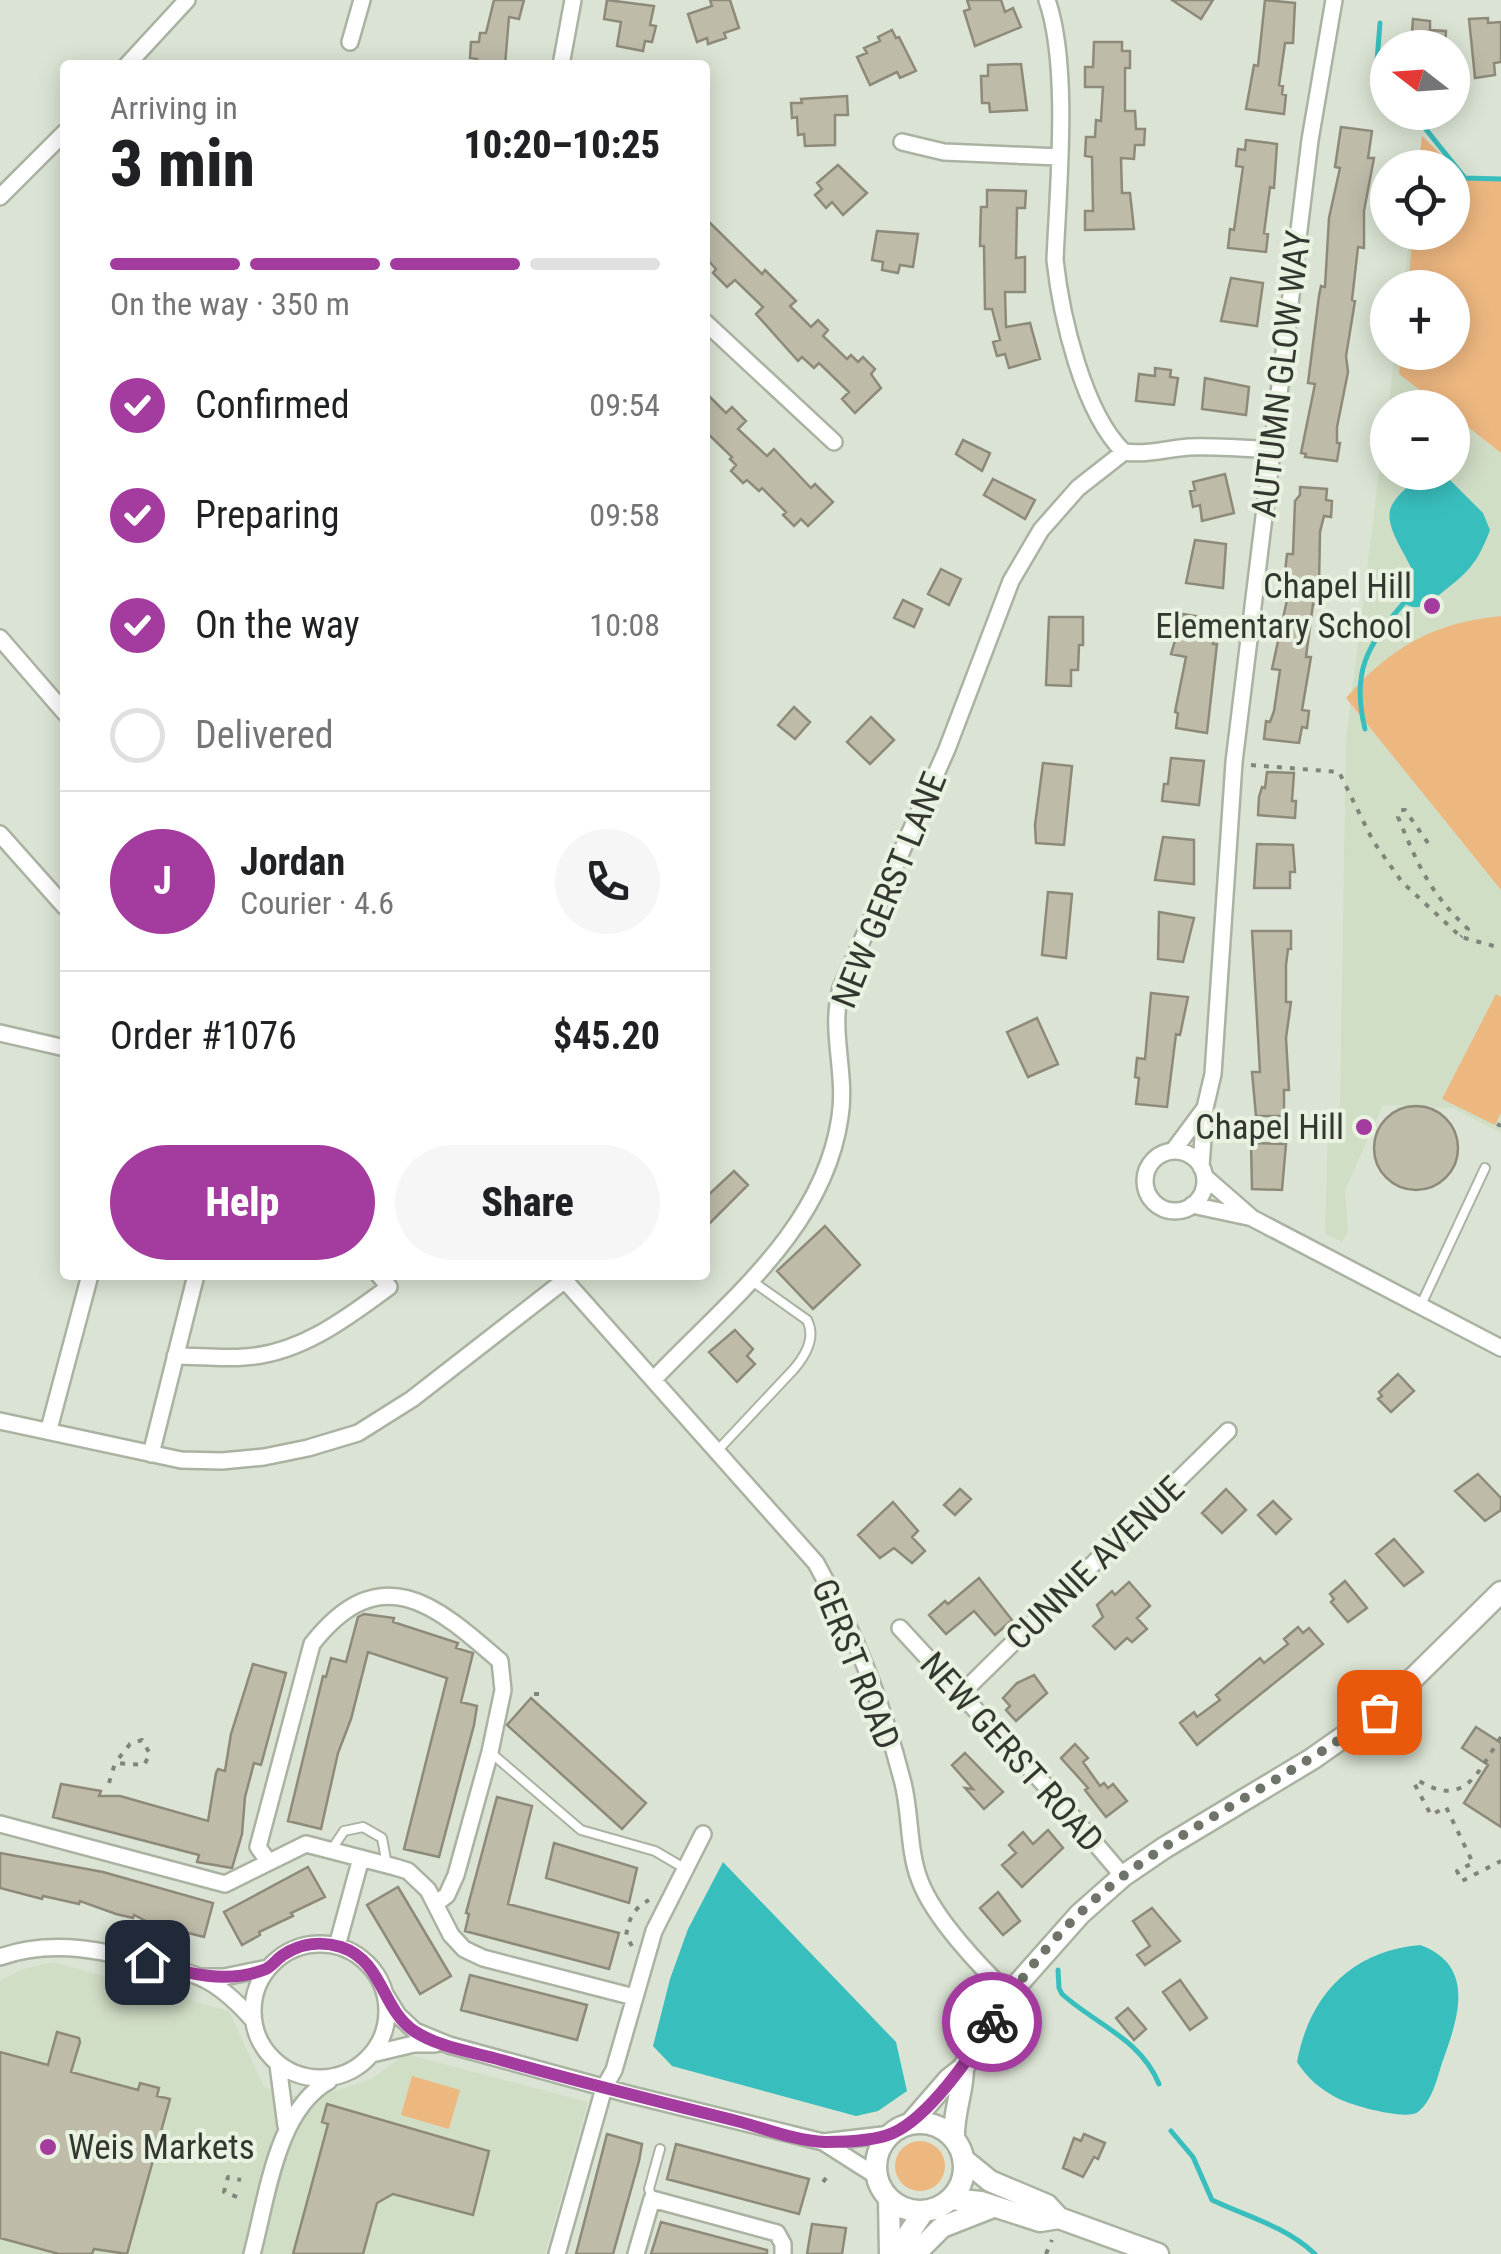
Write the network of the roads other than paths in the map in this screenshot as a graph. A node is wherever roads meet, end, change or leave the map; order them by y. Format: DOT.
graph roads {
  1 [pos="187,0"];
  2 [pos="362,0"];
  3 [pos="572,0"];
  4 [pos="1048,0"];
  5 [pos="1334,0"];
  6 [pos="350,42"];
  7 [pos="132,60"];
  8 [pos="562,60"];
  9 [pos="60,137"];
  10 [pos="902,142"];
  11 [pos="1059,157"];
  12 [pos="0,197"];
  13 [pos="710,327"];
  14 [pos="834,442"];
  15 [pos="1271,450"];
  16 [pos="1124,452"];
  17 [pos="0,638"];
  18 [pos="60,707"];
  19 [pos="0,834"];
  20 [pos="60,901"];
  21 [pos="0,1033"];
  22 [pos="60,1047"];
  23 [pos="1206,1108"];
  24 [pos="1173,1151"];
  25 [pos="1485,1168"];
  26 [pos="1203,1172"];
  27 [pos="1192,1205"];
  28 [pos="1252,1218"];
  29 [pos="89,1280"];
  30 [pos="195,1280"];
  31 [pos="384,1280"];
  32 [pos="558,1280"];
  33 [pos="565,1280"];
  34 [pos="751,1280"];
  35 [pos="1420,1307"];
  36 [pos="1501,1348"];
  37 [pos="176,1356"];
  38 [pos="654,1379"];
  39 [pos="0,1421"];
  40 [pos="50,1429"];
  41 [pos="1228,1431"];
  42 [pos="717,1451"];
  43 [pos="151,1454"];
  44 [pos="1501,1592"];
  45 [pos="900,1628"];
  46 [pos="961,1694"];
  47 [pos="490,1752"];
  48 [pos="0,1824"];
  49 [pos="703,1834"];
  50 [pos="332,1849"];
  51 [pos="361,1858"];
  52 [pos="268,1861"];
  53 [pos="386,1865"];
  54 [pos="684,1868"];
  55 [pos="1123,1876"];
  56 [pos="436,1904"];
  57 [pos="337,1946"];
  58 [pos="0,1956"];
  59 [pos="268,1968"];
  60 [pos="201,1977"];
  61 [pos="386,1994"];
  62 [pos="1010,1994"];
  63 [pos="634,1997"];
  64 [pos="253,2020"];
  65 [pos="448,2045"];
  66 [pos="372,2054"];
  67 [pos="278,2064"];
  68 [pos="963,2068"];
  69 [pos="336,2077"];
  70 [pos="604,2088"];
  71 [pos="286,2126"];
  72 [pos="901,2129"];
  73 [pos="954,2138"];
  74 [pos="822,2142"];
  75 [pos="660,2149"];
  76 [pos="964,2159"];
  77 [pos="878,2177"];
  78 [pos="889,2198"];
  79 [pos="652,2199"];
  80 [pos="950,2200"];
  81 [pos="995,2206"];
  82 [pos="924,2211"];
  83 [pos="1060,2218"];
  84 [pos="252,2254"];
  85 [pos="557,2254"];
  86 [pos="636,2254"];
  87 [pos="782,2254"];
  88 [pos="893,2254"];
  89 [pos="915,2254"];
  90 [pos="1158,2254"];
  1 -- 7 [label="street"];
  2 -- 6 [label="street"];
  3 -- 8 [label="street"];
  4 -- 11 [label="street"];
  5 -- 15 [label="street, AUTUMN GLOW WAY"];
  9 -- 12 [label="street"];
  10 -- 11 [label="street"];
  11 -- 16 [label="street"];
  13 -- 14 [label="street"];
  15 -- 16 [label="street"];
  15 -- 23 [label="street, AUTUMN GLOW WAY"];
  16 -- 34 [label="street, NEW GERST LANE"];
  17 -- 18 [label="street"];
  19 -- 20 [label="street"];
  21 -- 22 [label="street"];
  23 -- 24 [label="street, AUTUMN GLOW WAY"];
  23 -- 26 [label="street, AUTUMN GLOW WAY"];
  24 -- 26 [label="street"];
  24 -- 27 [label="street"];
  25 -- 35 [label="lane"];
  26 -- 27 [label="street"];
  26 -- 28 [label="street"];
  27 -- 28 [label="street"];
  28 -- 35 [label="street"];
  29 -- 40 [label="street"];
  30 -- 37 [label="street"];
  31 -- 37 [label="street"];
  32 -- 43 [label="street"];
  33 -- 38 [label="street, GERST ROAD"];
  34 -- 38 [label="street, NEW GERST LANE"];
  34 -- 42 [label="lane"];
  35 -- 36 [label="street"];
  37 -- 43 [label="street"];
  38 -- 42 [label="street, GERST ROAD"];
  39 -- 40 [label="street"];
  40 -- 43 [label="street"];
  41 -- 46 [label="street, CUNNIE AVENUE"];
  42 -- 62 [label="street, GERST ROAD"];
  44 -- 55 [label="street"];
  45 -- 46 [label="street, NEW GERST ROAD"];
  46 -- 55 [label="street, NEW GERST ROAD"];
  47 -- 52 [label="street"];
  47 -- 54 [label="lane"];
  47 -- 56 [label="street"];
  48 -- 52 [label="street"];
  49 -- 54 [label="street"];
  50 -- 51 [label="street"];
  50 -- 52 [label="street"];
  50 -- 53 [label="lane"];
  51 -- 53 [label="street"];
  51 -- 57 [label="street"];
  53 -- 56 [label="street"];
  54 -- 63 [label="street"];
  55 -- 62 [label="street"];
  56 -- 63 [label="street"];
  57 -- 59 [label="street"];
  57 -- 61 [label="street"];
  58 -- 60 [label="street"];
  59 -- 60 [label="street"];
  59 -- 64 [label="street"];
  60 -- 64 [label="street"];
  61 -- 65 [label="street"];
  61 -- 66 [label="street"];
  62 -- 68 [label="street"];
  63 -- 70 [label="street"];
  64 -- 67 [label="street"];
  65 -- 66 [label="street"];
  65 -- 70 [label="street"];
  66 -- 69 [label="street"];
  67 -- 69 [label="street"];
  67 -- 71 [label="street"];
  68 -- 72 [label="street"];
  68 -- 73 [label="street"];
  69 -- 71 [label="street"];
  70 -- 74 [label="street"];
  70 -- 85 [label="street"];
  71 -- 84 [label="street"];
  72 -- 73 [label="street"];
  72 -- 74 [label="street"];
  72 -- 77 [label="street"];
  73 -- 76 [label="street"];
  74 -- 77 [label="street"];
  75 -- 79 [label="lane"];
  76 -- 80 [label="street"];
  76 -- 83 [label="street"];
  77 -- 78 [label="street"];
  78 -- 82 [label="street"];
  78 -- 88 [label="street"];
  79 -- 86 [label="street"];
  79 -- 87 [label="street"];
  80 -- 81 [label="street"];
  80 -- 82 [label="street"];
  81 -- 83 [label="street"];
  81 -- 89 [label="street"];
  82 -- 88 [label="street"];
  83 -- 90 [label="street"];
}
